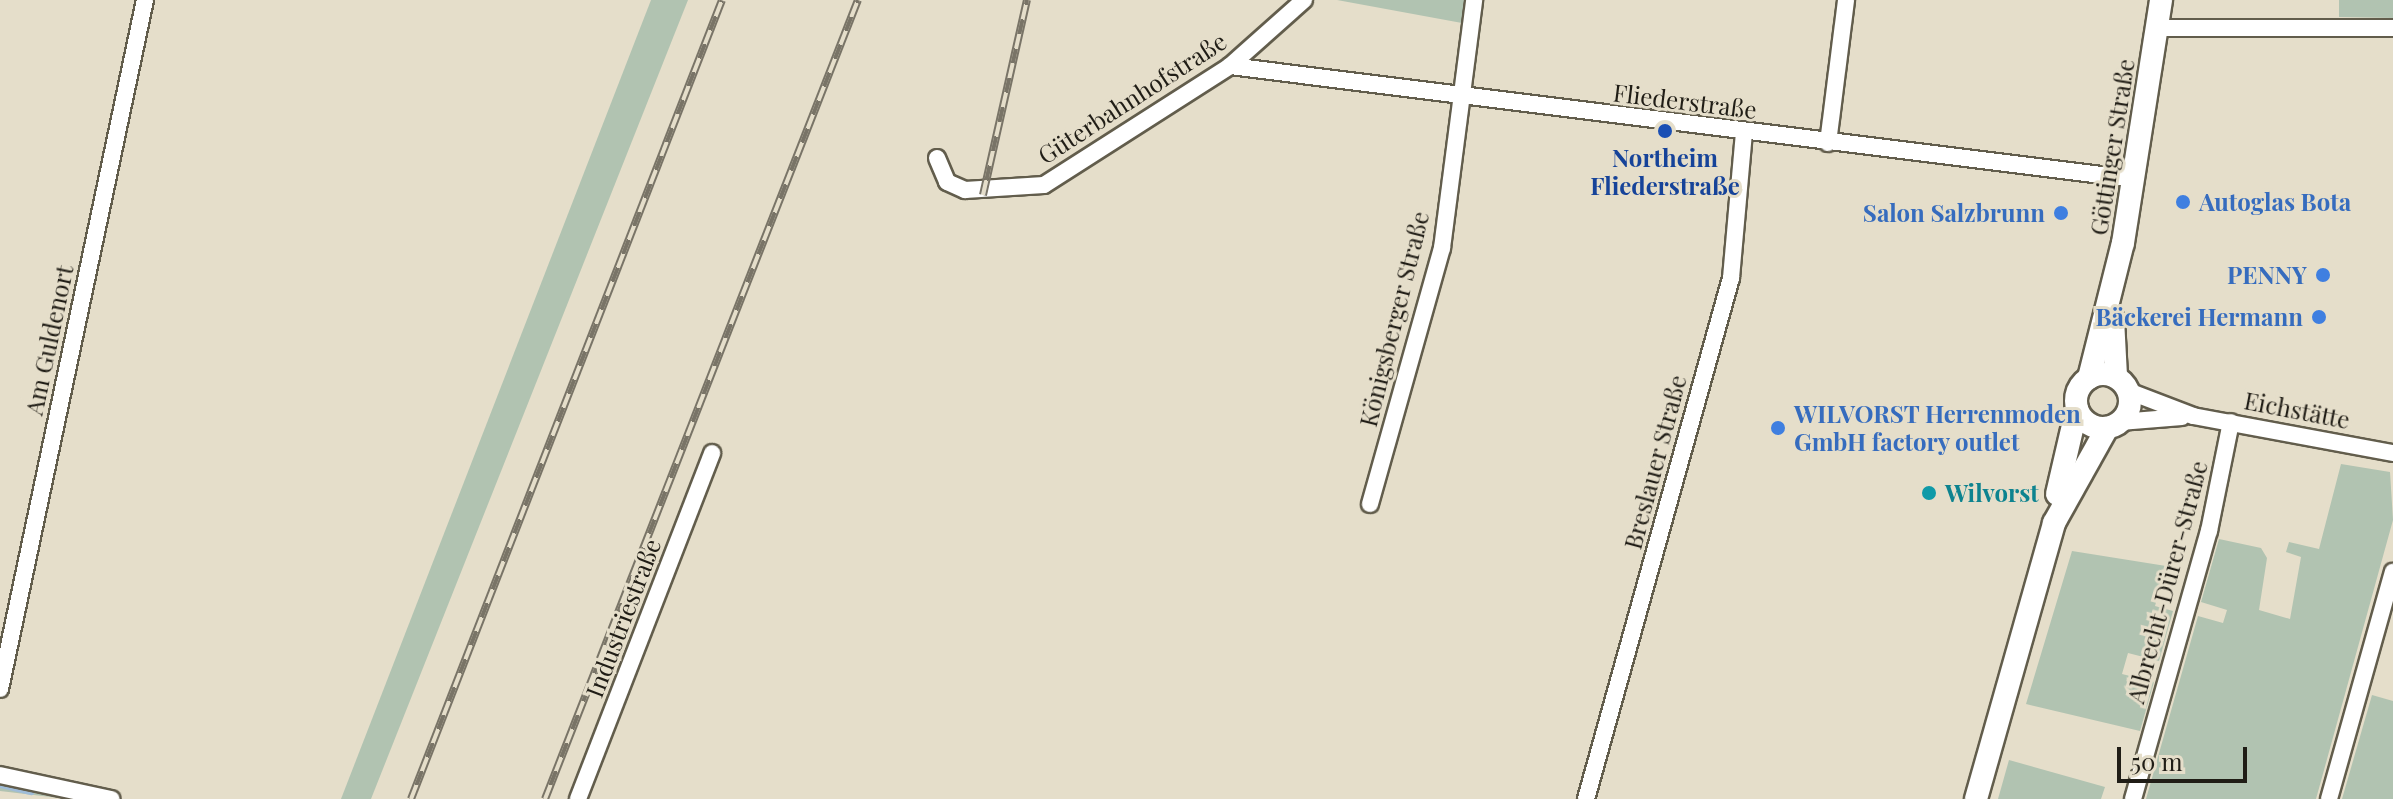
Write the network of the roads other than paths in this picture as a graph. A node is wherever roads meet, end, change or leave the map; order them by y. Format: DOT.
graph roads {
  1 [pos="145,0"];
  2 [pos="1304,0"];
  3 [pos="1474,0"];
  4 [pos="1846,0"];
  5 [pos="2161,0"];
  6 [pos="2157,28"];
  7 [pos="2393,28"];
  8 [pos="1230,66"];
  9 [pos="1462,97"];
  10 [pos="1744,133"];
  11 [pos="1828,143"];
  12 [pos="937,158"];
  13 [pos="2134,179"];
  14 [pos="2112,302"];
  15 [pos="2089,378"];
  16 [pos="2122,384"];
  17 [pos="2077,408"];
  18 [pos="2193,416"];
  19 [pos="2231,422"];
  20 [pos="2114,425"];
  21 [pos="712,453"];
  22 [pos="2393,453"];
  23 [pos="1370,504"];
  24 [pos="2054,523"];
  25 [pos="2393,572"];
  26 [pos="0,689"];
  27 [pos="0,775"];
  28 [pos="111,799"];
  29 [pos="578,799"];
  30 [pos="1586,799"];
  31 [pos="1976,799"];
  32 [pos="2133,799"];
  33 [pos="2329,799"];
  1 -- 26 [label="street, Am Guldenort"];
  2 -- 8 [label="street, Güterbahnhofstraße"];
  3 -- 9 [label="street, Königsberger Straße"];
  4 -- 11 [label="street"];
  5 -- 6 [label="main road, Göttinger Straße"];
  6 -- 7 [label="street"];
  6 -- 13 [label="main road, Göttinger Straße"];
  8 -- 9 [label="street, Fliederstraße"];
  8 -- 12 [label="street, Güterbahnhofstraße"];
  9 -- 10 [label="street, Fliederstraße"];
  9 -- 23 [label="street, Königsberger Straße"];
  10 -- 11 [label="street, Fliederstraße"];
  10 -- 30 [label="street, Breslauer Straße"];
  11 -- 13 [label="street, Fliederstraße"];
  13 -- 14 [label="main road, Göttinger Straße"];
  14 -- 15 [label="main road, Göttinger Straße"];
  14 -- 16 [label="main road, Göttinger Straße"];
  15 -- 16 [label="main road"];
  15 -- 17 [label="main road, Göttinger Straße"];
  16 -- 18 [label="street, Eichstätte"];
  16 -- 20 [label="main road, Göttinger Straße"];
  17 -- 20 [label="main road"];
  17 -- 24 [label="main road, Göttinger Straße"];
  18 -- 19 [label="street, Eichstätte"];
  18 -- 20 [label="street, Eichstätte"];
  19 -- 22 [label="street, Eichstätte"];
  19 -- 32 [label="street, Albrecht-Dürer-Straße"];
  20 -- 24 [label="main road, Göttinger Straße"];
  21 -- 29 [label="street, Industriestraße"];
  24 -- 31 [label="main road, Göttinger Straße"];
  25 -- 33 [label="street"];
  27 -- 28 [label="street"];
}
